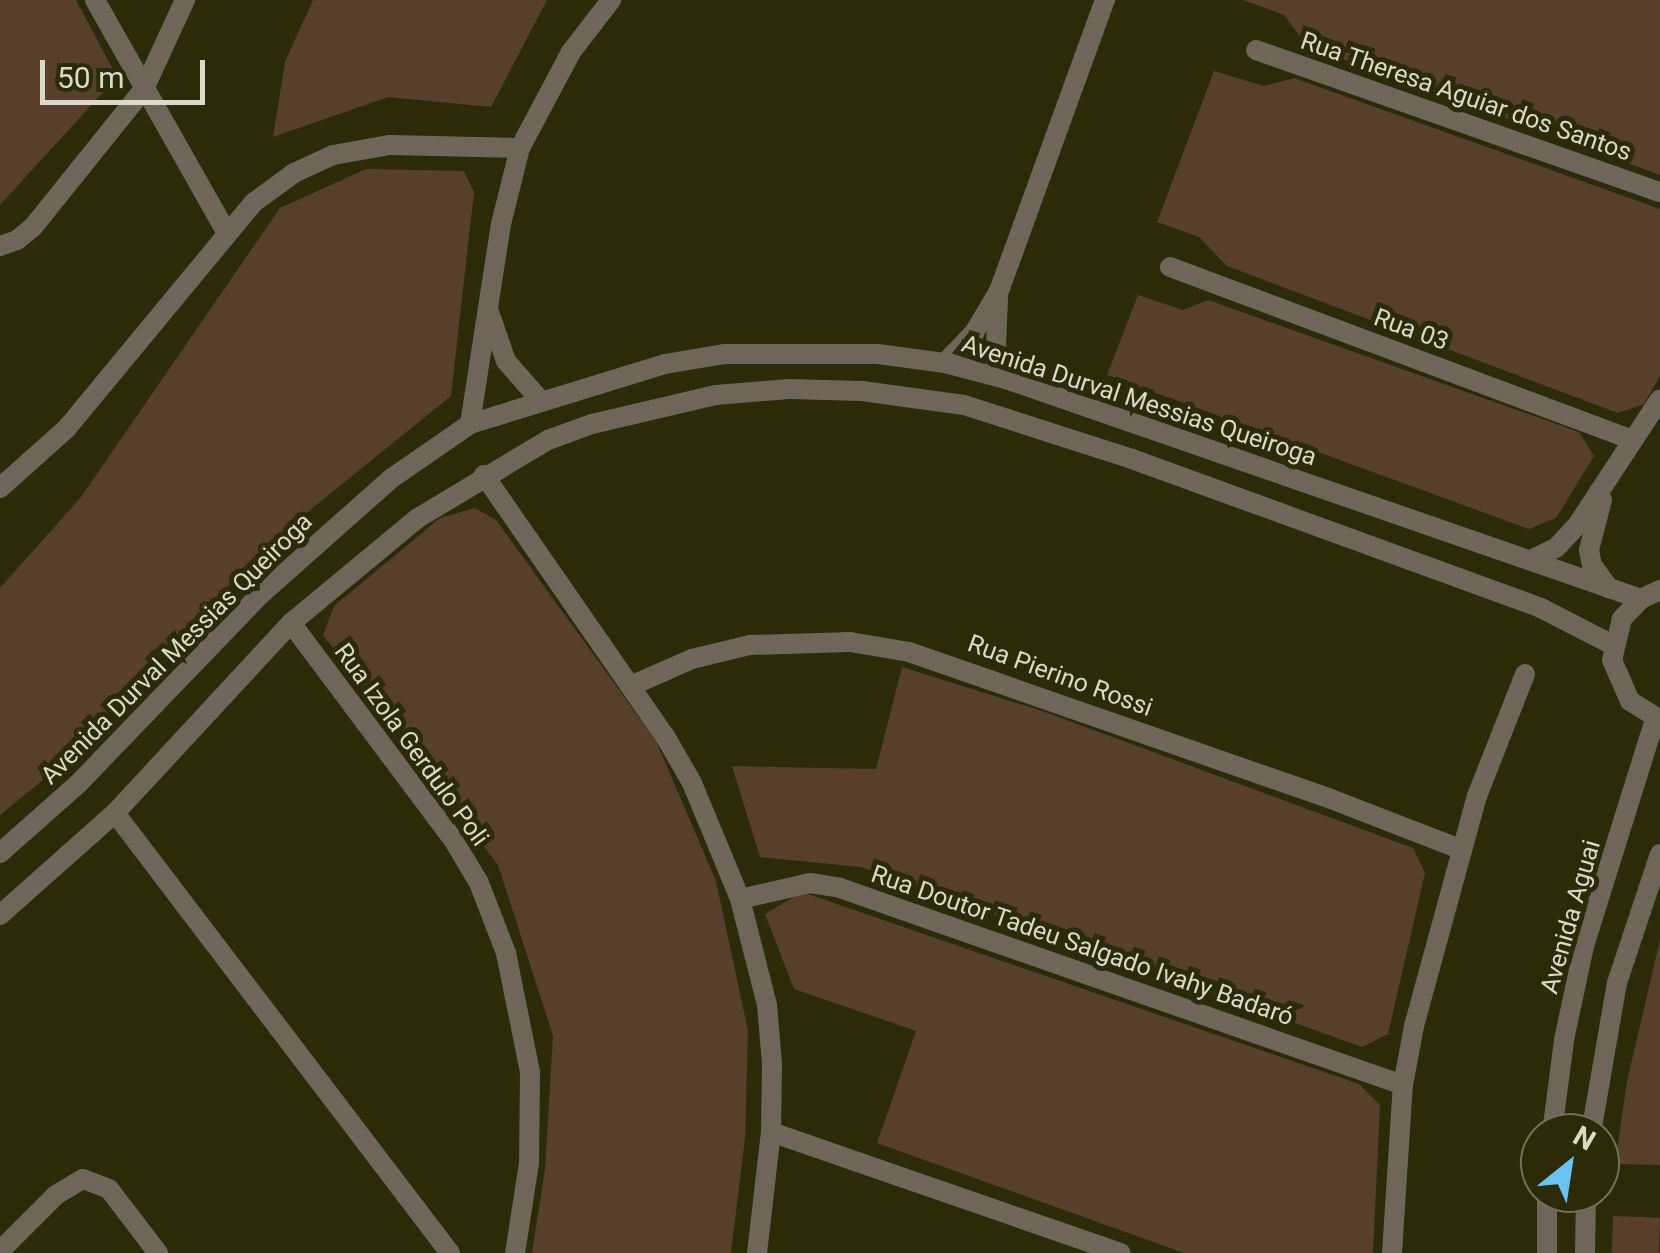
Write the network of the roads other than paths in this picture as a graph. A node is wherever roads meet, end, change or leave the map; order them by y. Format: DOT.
graph roads {
  1 [pos="96,0"];
  2 [pos="185,0"];
  3 [pos="611,0"];
  4 [pos="1105,0"];
  5 [pos="1256,50"];
  6 [pos="144,89"];
  7 [pos="520,148"];
  8 [pos="1660,192"];
  9 [pos="226,232"];
  10 [pos="0,246"];
  11 [pos="1170,267"];
  12 [pos="999,291"];
  13 [pos="488,310"];
  14 [pos="945,363"];
  15 [pos="1006,378"];
  16 [pos="1660,399"];
  17 [pos="540,400"];
  18 [pos="470,424"];
  19 [pos="1633,440"];
  20 [pos="484,475"];
  21 [pos="1609,480"];
  22 [pos="3,486"];
  23 [pos="1533,559"];
  24 [pos="1611,590"];
  25 [pos="1651,595"];
  26 [pos="291,623"];
  27 [pos="1612,644"];
  28 [pos="1525,674"];
  29 [pos="633,685"];
  30 [pos="1657,720"];
  31 [pos="115,813"];
  32 [pos="1460,849"];
  33 [pos="0,853"];
  34 [pos="1660,854"];
  35 [pos="740,899"];
  36 [pos="0,916"];
  37 [pos="1403,1086"];
  38 [pos="1555,1113"];
  39 [pos="1594,1113"];
  40 [pos="771,1132"];
  41 [pos="1547,1213"];
  42 [pos="1586,1213"];
  43 [pos="0,1251"];
  44 [pos="158,1253"];
  45 [pos="450,1253"];
  46 [pos="515,1253"];
  47 [pos="757,1253"];
  48 [pos="1121,1253"];
  49 [pos="1392,1253"];
  50 [pos="1546,1253"];
  51 [pos="1585,1253"];
  1 -- 6 [label="street"];
  2 -- 6 [label="street"];
  3 -- 7 [label="street"];
  4 -- 12 [label="street"];
  5 -- 8 [label="street, Rua Theresa Aguiar dos Santos"];
  6 -- 9 [label="street"];
  6 -- 10 [label="street"];
  7 -- 9 [label="street"];
  7 -- 13 [label="street"];
  9 -- 22 [label="street"];
  11 -- 19 [label="street, Rua 03"];
  12 -- 14 [label="street"];
  12 -- 15 [label="street"];
  13 -- 17 [label="street"];
  13 -- 18 [label="street"];
  14 -- 15 [label="street, Avenida Durval Messias Queiroga"];
  14 -- 17 [label="street, Avenida Durval Messias Queiroga"];
  15 -- 23 [label="street, Avenida Durval Messias Queiroga"];
  16 -- 19 [label="street"];
  17 -- 18 [label="street, Avenida Durval Messias Queiroga"];
  18 -- 33 [label="street, Avenida Durval Messias Queiroga"];
  19 -- 21 [label="street"];
  20 -- 26 [label="street"];
  20 -- 27 [label="street"];
  20 -- 29 [label="street"];
  21 -- 23 [label="street"];
  21 -- 24 [label="street"];
  23 -- 24 [label="street, Avenida Durval Messias Queiroga"];
  24 -- 25 [label="street, Avenida Durval Messias Queiroga"];
  25 -- 27 [label="street"];
  26 -- 31 [label="street"];
  26 -- 46 [label="street, Rua Izola Gerdulo Poli"];
  27 -- 30 [label="street"];
  28 -- 32 [label="street"];
  29 -- 32 [label="street, Rua Pierino Rossi"];
  29 -- 35 [label="street"];
  30 -- 38 [label="street, Avenida Aguai"];
  31 -- 36 [label="street"];
  31 -- 45 [label="street"];
  32 -- 37 [label="street"];
  34 -- 39 [label="street"];
  35 -- 37 [label="street, Rua Doutor Tadeu Salgado Ivahy Badaró"];
  35 -- 40 [label="street"];
  37 -- 49 [label="street"];
  40 -- 47 [label="street"];
  40 -- 48 [label="street"];
  41 -- 50 [label="street"];
  42 -- 51 [label="street"];
  43 -- 44 [label="street"];
}
